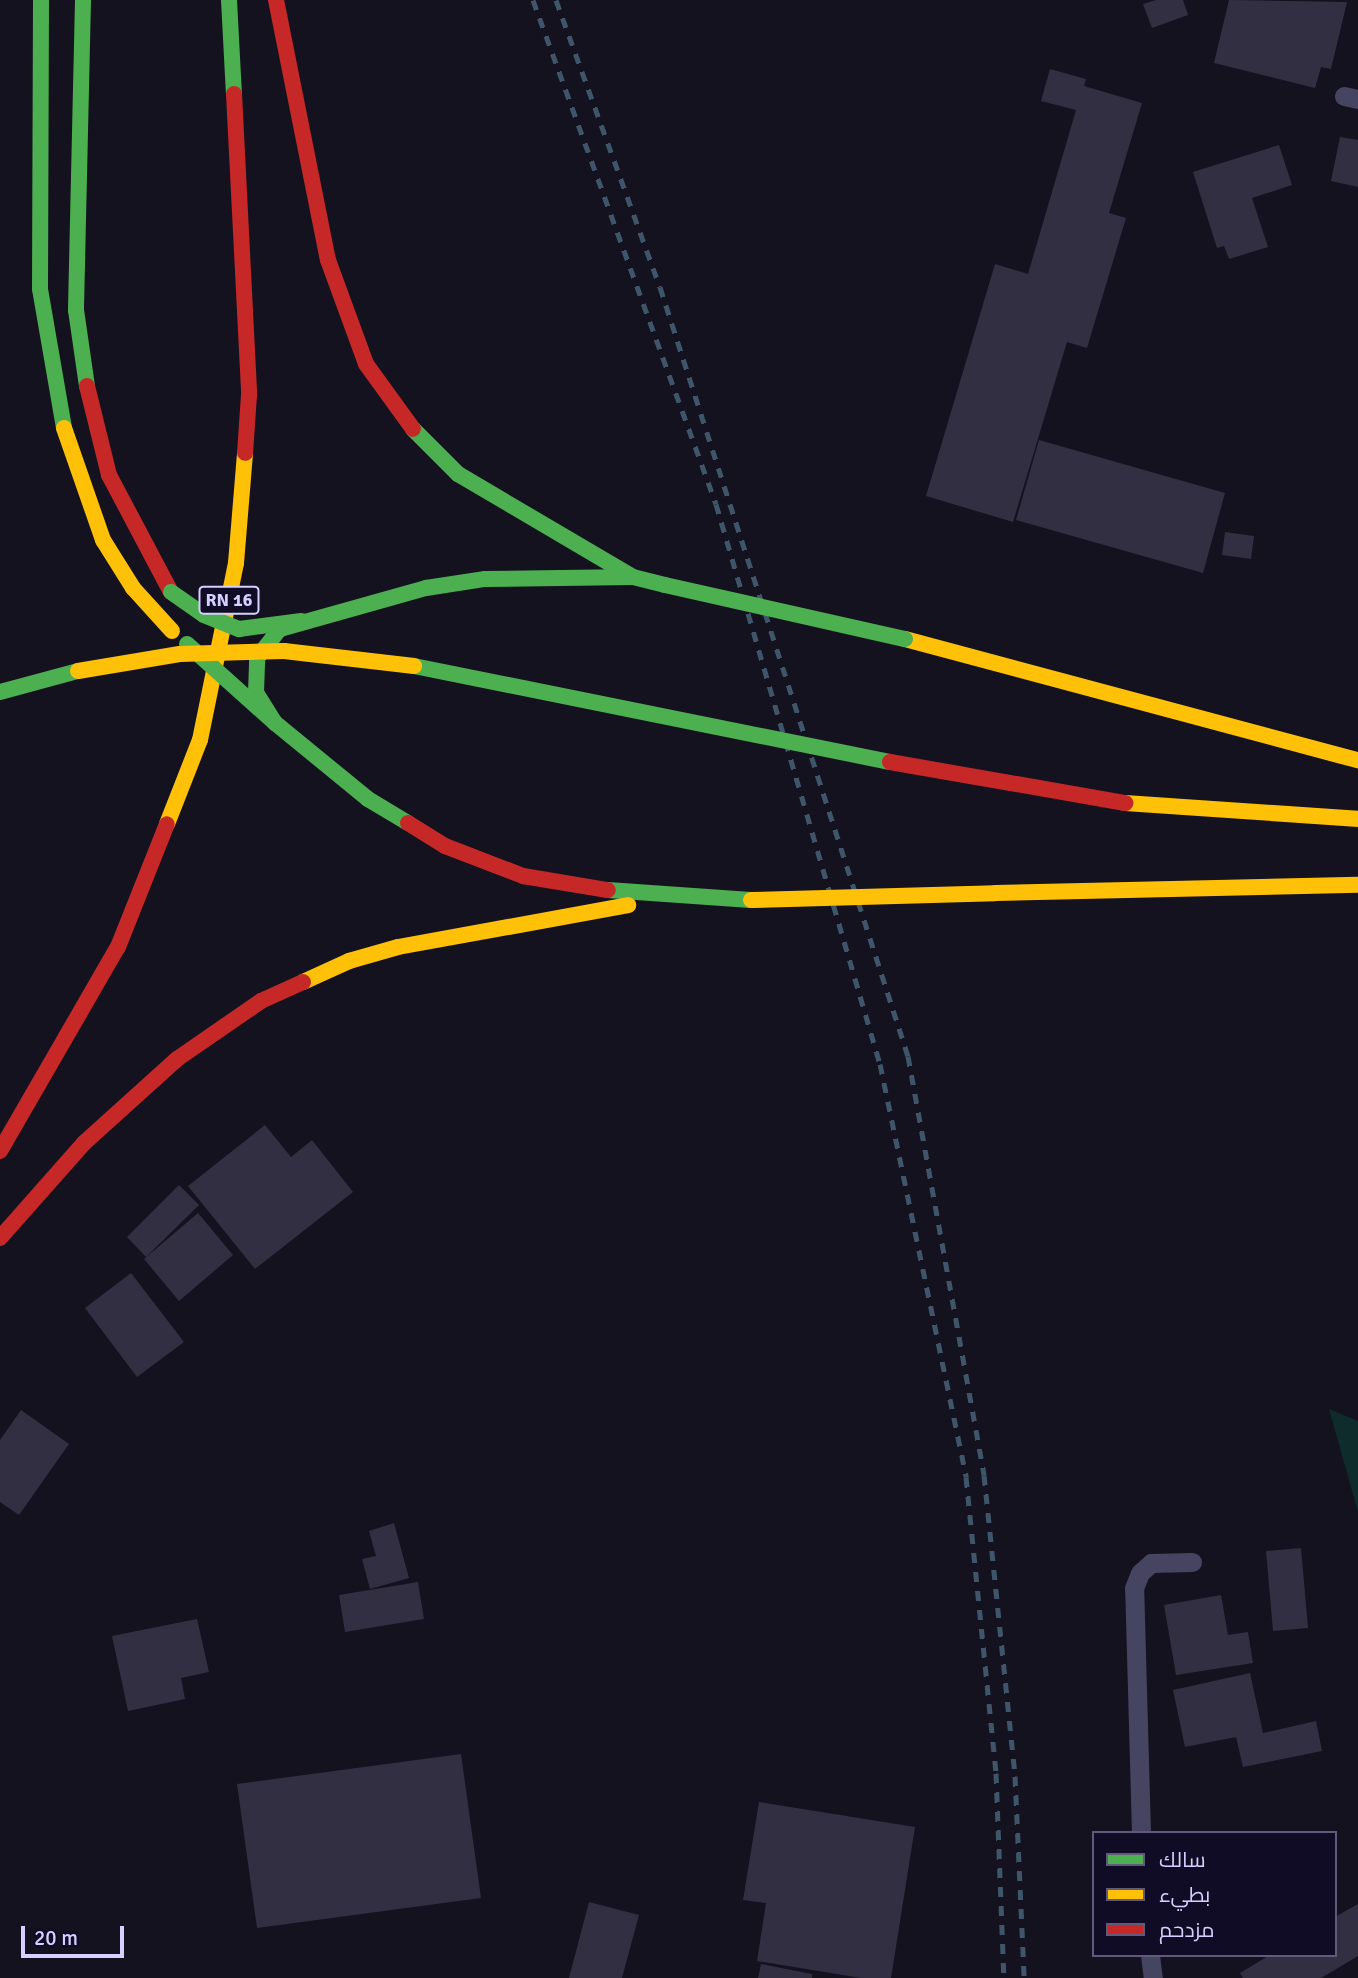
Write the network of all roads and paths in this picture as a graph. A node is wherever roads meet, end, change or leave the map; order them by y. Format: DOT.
graph roads {
  1 [pos="41,0"];
  2 [pos="83,0"];
  3 [pos="229,0"];
  4 [pos="276,0"];
  5 [pos="633,577"];
  6 [pos="301,621"];
  7 [pos="0,692"];
  8 [pos="275,723"];
  9 [pos="1358,760"];
  10 [pos="1358,819"];
  11 [pos="1358,885"];
  12 [pos="672,897"];
  13 [pos="0,1151"];
  14 [pos="0,1238"];
  15 [pos="1192,1562"];
  16 [pos="1141,1831"];
  17 [pos="1150,1957"];
  18 [pos="1153,1978"];
  1 -- 8 [label="highway, bridge"];
  2 -- 6 [label="highway, bridge"];
  3 -- 13 [label="highway, RN 16"];
  4 -- 5 [label="highway"];
  5 -- 6 [label="highway"];
  5 -- 9 [label="highway, bridge"];
  6 -- 8 [label="highway"];
  7 -- 10 [label="highway, bridge"];
  8 -- 12 [label="highway"];
  11 -- 12 [label="highway, bridge"];
  12 -- 14 [label="highway"];
  15 -- 16 [label="lane"];
  17 -- 18 [label="lane"];
}
